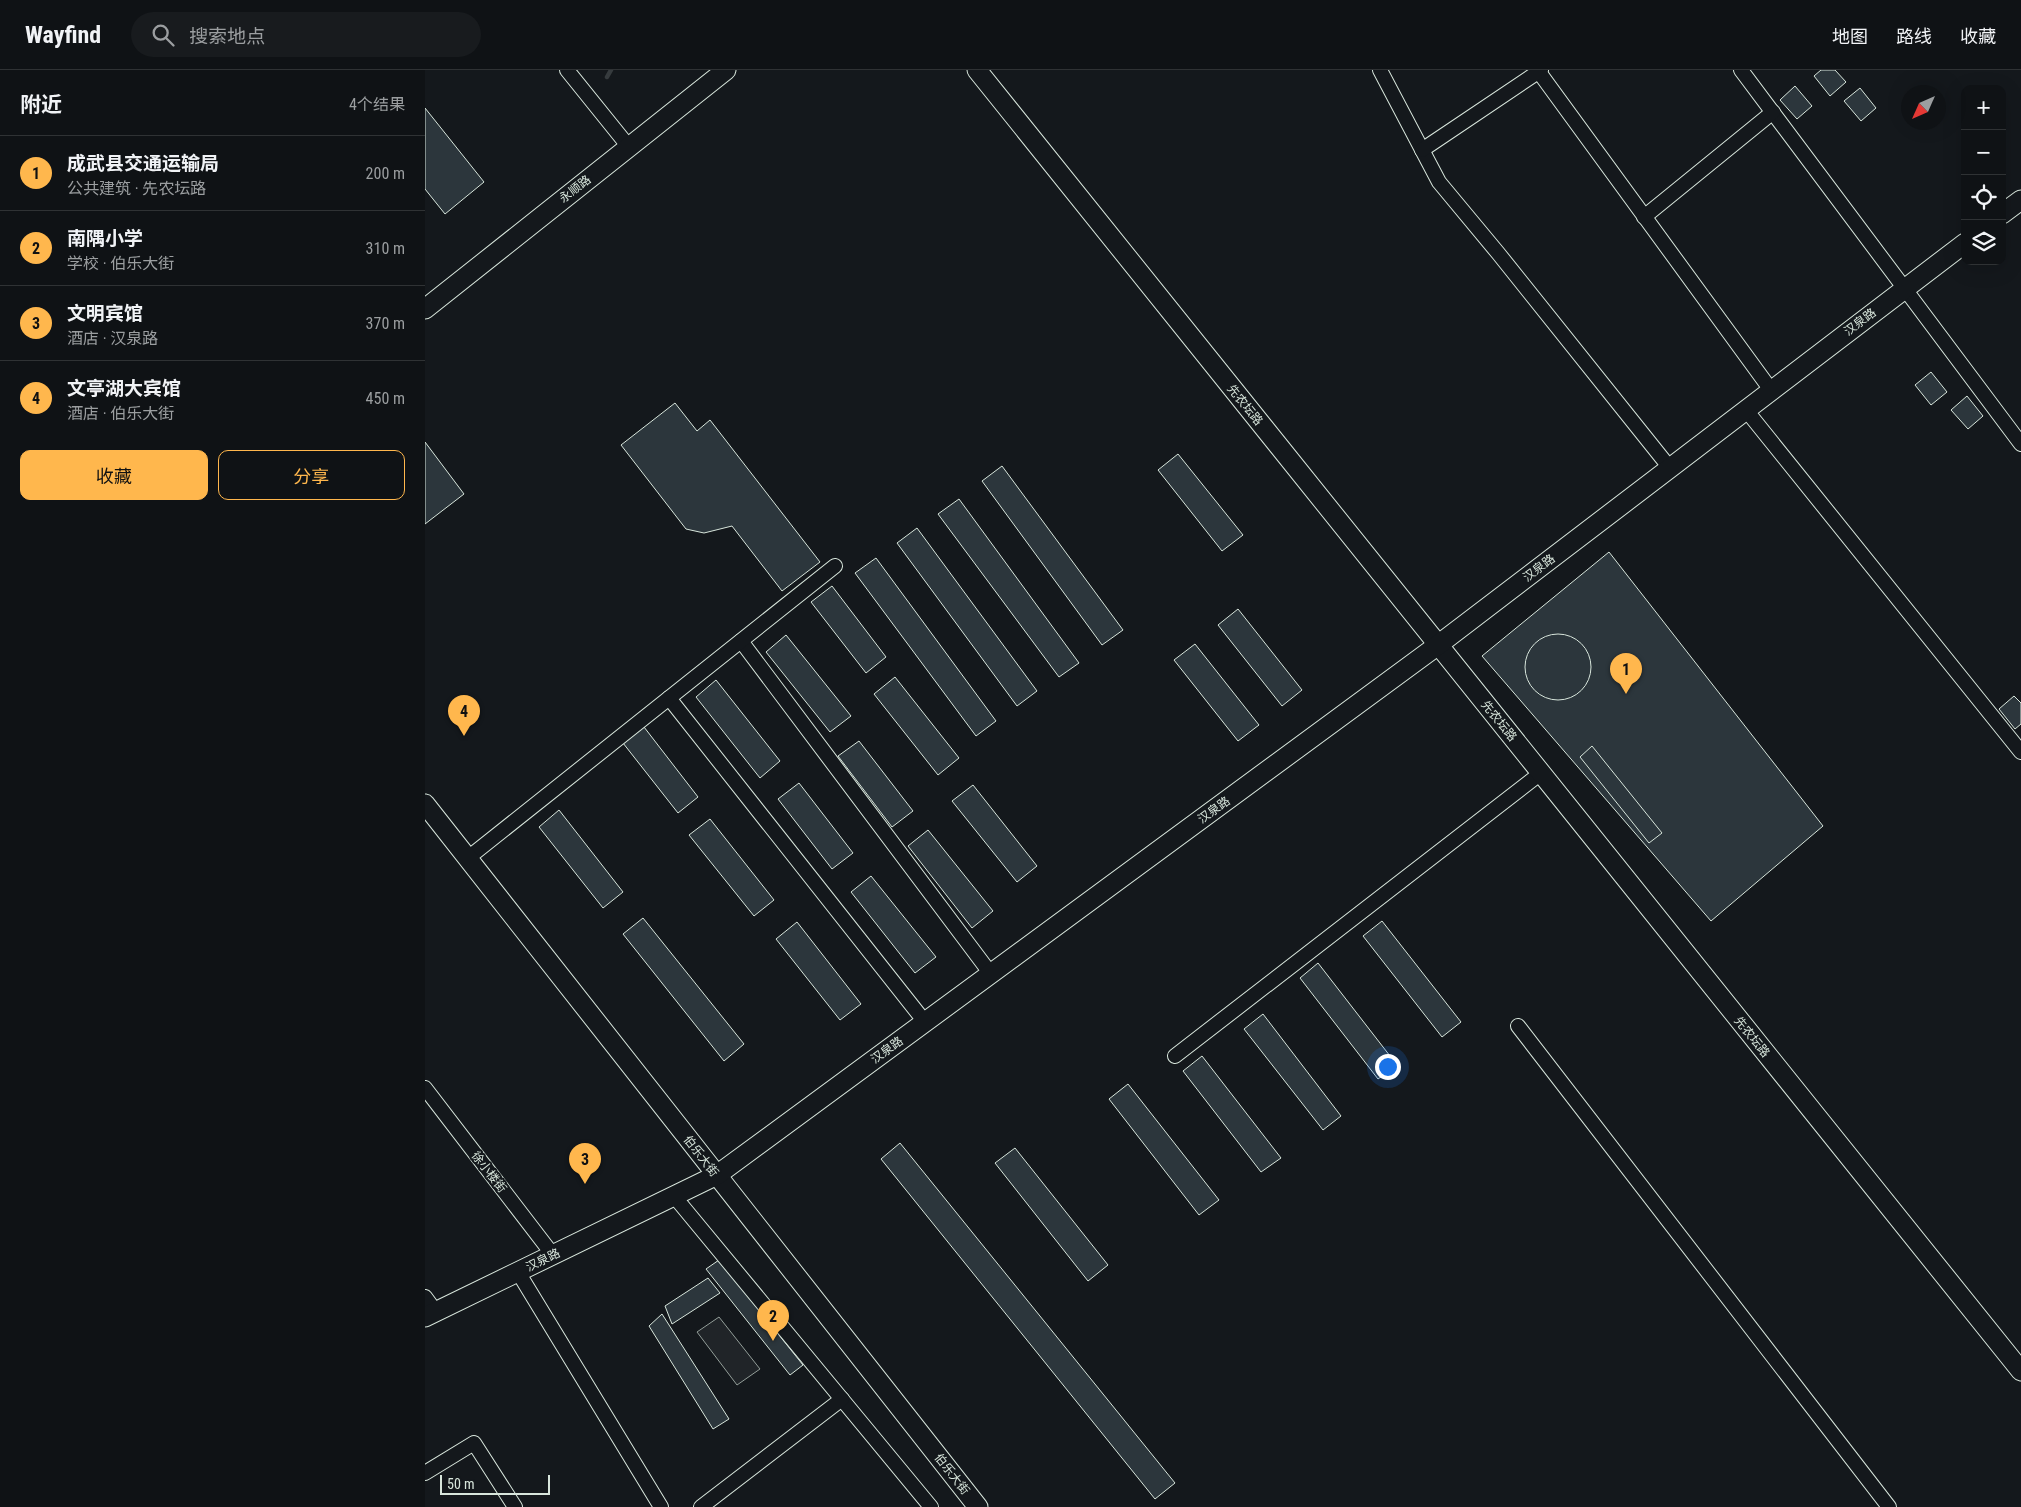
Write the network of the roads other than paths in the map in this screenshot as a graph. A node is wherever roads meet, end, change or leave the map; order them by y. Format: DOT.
graph roads {
  1 [pos="567,70"];
  2 [pos="726,70"];
  3 [pos="977,70"];
  4 [pos="1380,70"];
  5 [pos="1741,70"];
  6 [pos="1540,71"];
  7 [pos="1773,112"];
  8 [pos="629,147"];
  9 [pos="1422,150"];
  10 [pos="2021,200"];
  11 [pos="2006,211"];
  12 [pos="1644,216"];
  13 [pos="1961,245"];
  14 [pos="1905,288"];
  15 [pos="425,309"];
  16 [pos="1771,390"];
  17 [pos="1746,410"];
  18 [pos="2021,444"];
  19 [pos="1670,468"];
  20 [pos="835,566"];
  21 [pos="741,641"];
  22 [pos="1438,645"];
  23 [pos="669,698"];
  24 [pos="2021,752"];
  25 [pos="1541,773"];
  26 [pos="425,804"];
  27 [pos="468,858"];
  28 [pos="991,974"];
  29 [pos="925,1022"];
  30 [pos="1518,1026"];
  31 [pos="1175,1056"];
  32 [pos="425,1088"];
  33 [pos="717,1175"];
  34 [pos="674,1196"];
  35 [pos="553,1255"];
  36 [pos="518,1272"];
  37 [pos="429,1309"];
  38 [pos="2021,1371"];
  39 [pos="842,1399"];
  40 [pos="425,1474"];
  41 [pos="515,1507"];
  42 [pos="661,1507"];
  43 [pos="701,1507"];
  44 [pos="931,1507"];
  45 [pos="978,1507"];
  46 [pos="1889,1507"];
  1 -- 8 [label="street"];
  2 -- 8 [label="street, 永顺路"];
  3 -- 22 [label="street, 先农坛路"];
  4 -- 9 [label="street"];
  5 -- 7 [label="street"];
  6 -- 9 [label="street"];
  6 -- 12 [label="street"];
  7 -- 12 [label="street"];
  7 -- 14 [label="street"];
  8 -- 15 [label="street, 永顺路"];
  9 -- 19 [label="street"];
  10 -- 11 [label="street"];
  12 -- 16 [label="street"];
  13 -- 14 [label="street, 汉泉路"];
  14 -- 16 [label="street, 汉泉路"];
  14 -- 18 [label="street"];
  16 -- 17 [label="street, 汉泉路"];
  17 -- 19 [label="street, 汉泉路"];
  17 -- 24 [label="street"];
  19 -- 22 [label="street, 汉泉路"];
  20 -- 21 [label="street"];
  21 -- 23 [label="street"];
  21 -- 28 [label="street"];
  22 -- 25 [label="street, 先农坛路"];
  22 -- 28 [label="street, 汉泉路"];
  23 -- 27 [label="street"];
  23 -- 29 [label="street"];
  25 -- 31 [label="street"];
  25 -- 38 [label="street, 先农坛路"];
  26 -- 27 [label="street, 伯乐大街"];
  27 -- 33 [label="street, 伯乐大街"];
  28 -- 29 [label="street, 汉泉路"];
  29 -- 33 [label="street, 汉泉路"];
  30 -- 46 [label="street"];
  32 -- 35 [label="street, 徐小楼街"];
  33 -- 34 [label="street, 汉泉路"];
  33 -- 45 [label="street, 伯乐大街"];
  34 -- 35 [label="street, 汉泉路"];
  34 -- 39 [label="street"];
  35 -- 36 [label="street, 汉泉路"];
  36 -- 37 [label="street, 汉泉路"];
  36 -- 42 [label="street"];
  39 -- 43 [label="street"];
  39 -- 44 [label="street"];
  40 -- 41 [label="street"];
}
